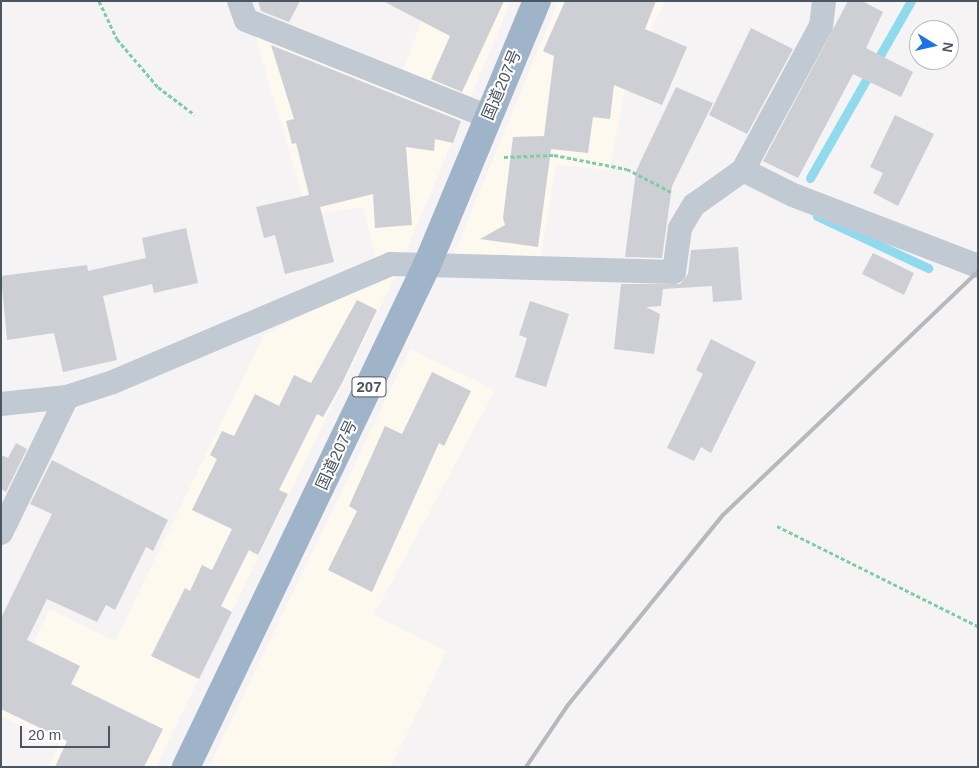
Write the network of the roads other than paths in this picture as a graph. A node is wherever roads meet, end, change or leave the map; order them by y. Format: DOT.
graph roads {
  1 [pos="239,1"];
  2 [pos="536,1"];
  3 [pos="824,1"];
  4 [pos="488,117"];
  5 [pos="743,170"];
  6 [pos="427,266"];
  7 [pos="978,266"];
  8 [pos="67,398"];
  9 [pos="1,404"];
  10 [pos="1,533"];
  11 [pos="186,767"];
  1 -- 4 [label="street"];
  2 -- 4 [label="highway, 国道207号 / 207"];
  3 -- 5 [label="street"];
  4 -- 6 [label="highway, 国道207号 / 207"];
  5 -- 6 [label="street"];
  5 -- 7 [label="street"];
  6 -- 8 [label="street"];
  6 -- 11 [label="highway, 国道207号 / 207"];
  8 -- 9 [label="street"];
  8 -- 10 [label="street"];
}
